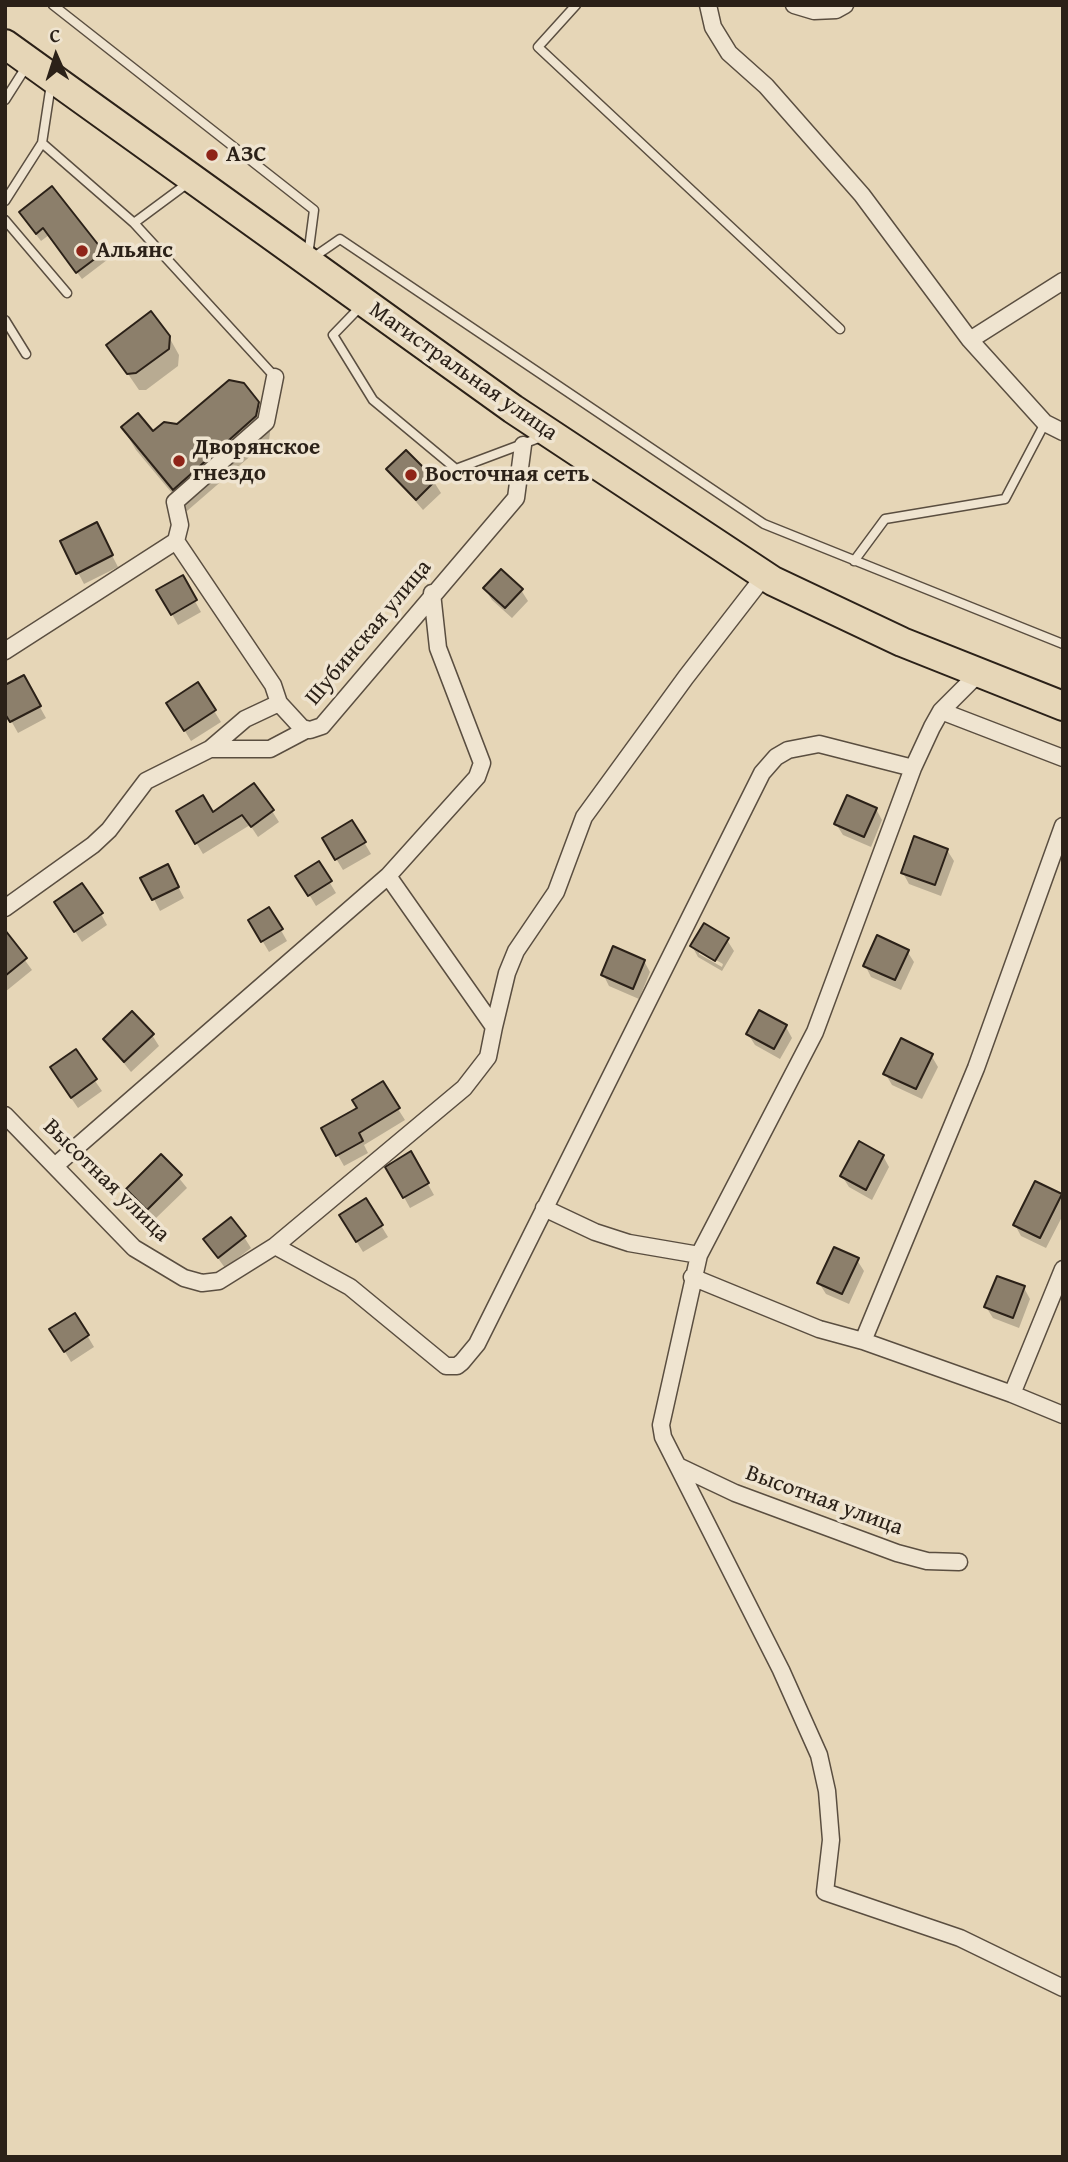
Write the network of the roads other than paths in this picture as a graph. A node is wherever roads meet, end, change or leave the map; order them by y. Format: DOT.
graph roads {
  1 [pos="54,5"];
  2 [pos="576,5"];
  3 [pos="708,5"];
  4 [pos="794,5"];
  5 [pos="845,5"];
  6 [pos="5,44"];
  7 [pos="29,62"];
  8 [pos="52,79"];
  9 [pos="5,100"];
  10 [pos="42,143"];
  11 [pos="192,180"];
  12 [pos="5,201"];
  13 [pos="5,220"];
  14 [pos="134,223"];
  15 [pos="307,262"];
  16 [pos="1063,281"];
  17 [pos="67,293"];
  18 [pos="364,303"];
  19 [pos="5,320"];
  20 [pos="840,329"];
  21 [pos="970,340"];
  22 [pos="26,354"];
  23 [pos="275,377"];
  24 [pos="1045,423"];
  25 [pos="1063,432"];
  26 [pos="550,433"];
  27 [pos="523,445"];
  28 [pos="176,541"];
  29 [pos="854,561"];
  30 [pos="765,575"];
  31 [pos="432,593"];
  32 [pos="1063,645"];
  33 [pos="5,651"];
  34 [pos="978,674"];
  35 [pos="279,703"];
  36 [pos="1063,706"];
  37 [pos="941,711"];
  38 [pos="306,730"];
  39 [pos="210,749"];
  40 [pos="1063,758"];
  41 [pos="913,768"];
  42 [pos="1063,826"];
  43 [pos="388,876"];
  44 [pos="5,908"];
  45 [pos="494,1027"];
  46 [pos="5,1115"];
  47 [pos="56,1165"];
  48 [pos="544,1208"];
  49 [pos="275,1246"];
  50 [pos="699,1255"];
  51 [pos="1063,1269"];
  52 [pos="692,1277"];
  53 [pos="863,1341"];
  54 [pos="1012,1394"];
  55 [pos="1063,1416"];
  56 [pos="678,1465"];
  57 [pos="959,1562"];
  58 [pos="1063,1988"];
  1 -- 15 [label="lane"];
  2 -- 20 [label="lane"];
  3 -- 21 [label="street"];
  4 -- 5 [label="street"];
  6 -- 7 [label="highway, Магистральная улица"];
  7 -- 8 [label="highway, Магистральная улица"];
  7 -- 9 [label="lane"];
  8 -- 10 [label="lane"];
  8 -- 11 [label="highway, Магистральная улица"];
  10 -- 12 [label="lane"];
  10 -- 14 [label="lane"];
  11 -- 14 [label="lane"];
  11 -- 15 [label="highway, Магистральная улица"];
  13 -- 17 [label="lane"];
  14 -- 23 [label="lane"];
  15 -- 18 [label="highway, Магистральная улица"];
  15 -- 29 [label="lane"];
  16 -- 21 [label="street"];
  18 -- 26 [label="highway, Магистральная улица"];
  18 -- 27 [label="lane"];
  19 -- 22 [label="lane"];
  21 -- 24 [label="street"];
  23 -- 28 [label="street"];
  24 -- 25 [label="street"];
  24 -- 29 [label="lane"];
  26 -- 27 [label="lane"];
  26 -- 30 [label="highway, Магистральная улица"];
  27 -- 31 [label="street, Шубинская улица"];
  28 -- 33 [label="street"];
  28 -- 35 [label="street"];
  29 -- 32 [label="lane"];
  30 -- 34 [label="highway, Магистральная улица"];
  30 -- 45 [label="street"];
  31 -- 38 [label="street, Шубинская улица"];
  31 -- 43 [label="street"];
  34 -- 36 [label="highway, Магистральная улица"];
  34 -- 37 [label="street"];
  35 -- 38 [label="street, Шубинская улица"];
  35 -- 39 [label="street, Шубинская улица"];
  37 -- 40 [label="street"];
  37 -- 41 [label="street"];
  38 -- 39 [label="street"];
  39 -- 44 [label="street, Шубинская улица"];
  41 -- 48 [label="street"];
  41 -- 50 [label="street"];
  42 -- 53 [label="street"];
  43 -- 45 [label="street"];
  43 -- 47 [label="street"];
  45 -- 49 [label="street"];
  46 -- 47 [label="street, Высотная улица"];
  47 -- 49 [label="street, Высотная улица"];
  48 -- 49 [label="street"];
  48 -- 50 [label="street"];
  50 -- 52 [label="street"];
  51 -- 54 [label="street"];
  52 -- 53 [label="street"];
  52 -- 56 [label="street"];
  53 -- 54 [label="street"];
  54 -- 55 [label="street"];
  56 -- 57 [label="street, Высотная улица"];
  56 -- 58 [label="street"];
}
